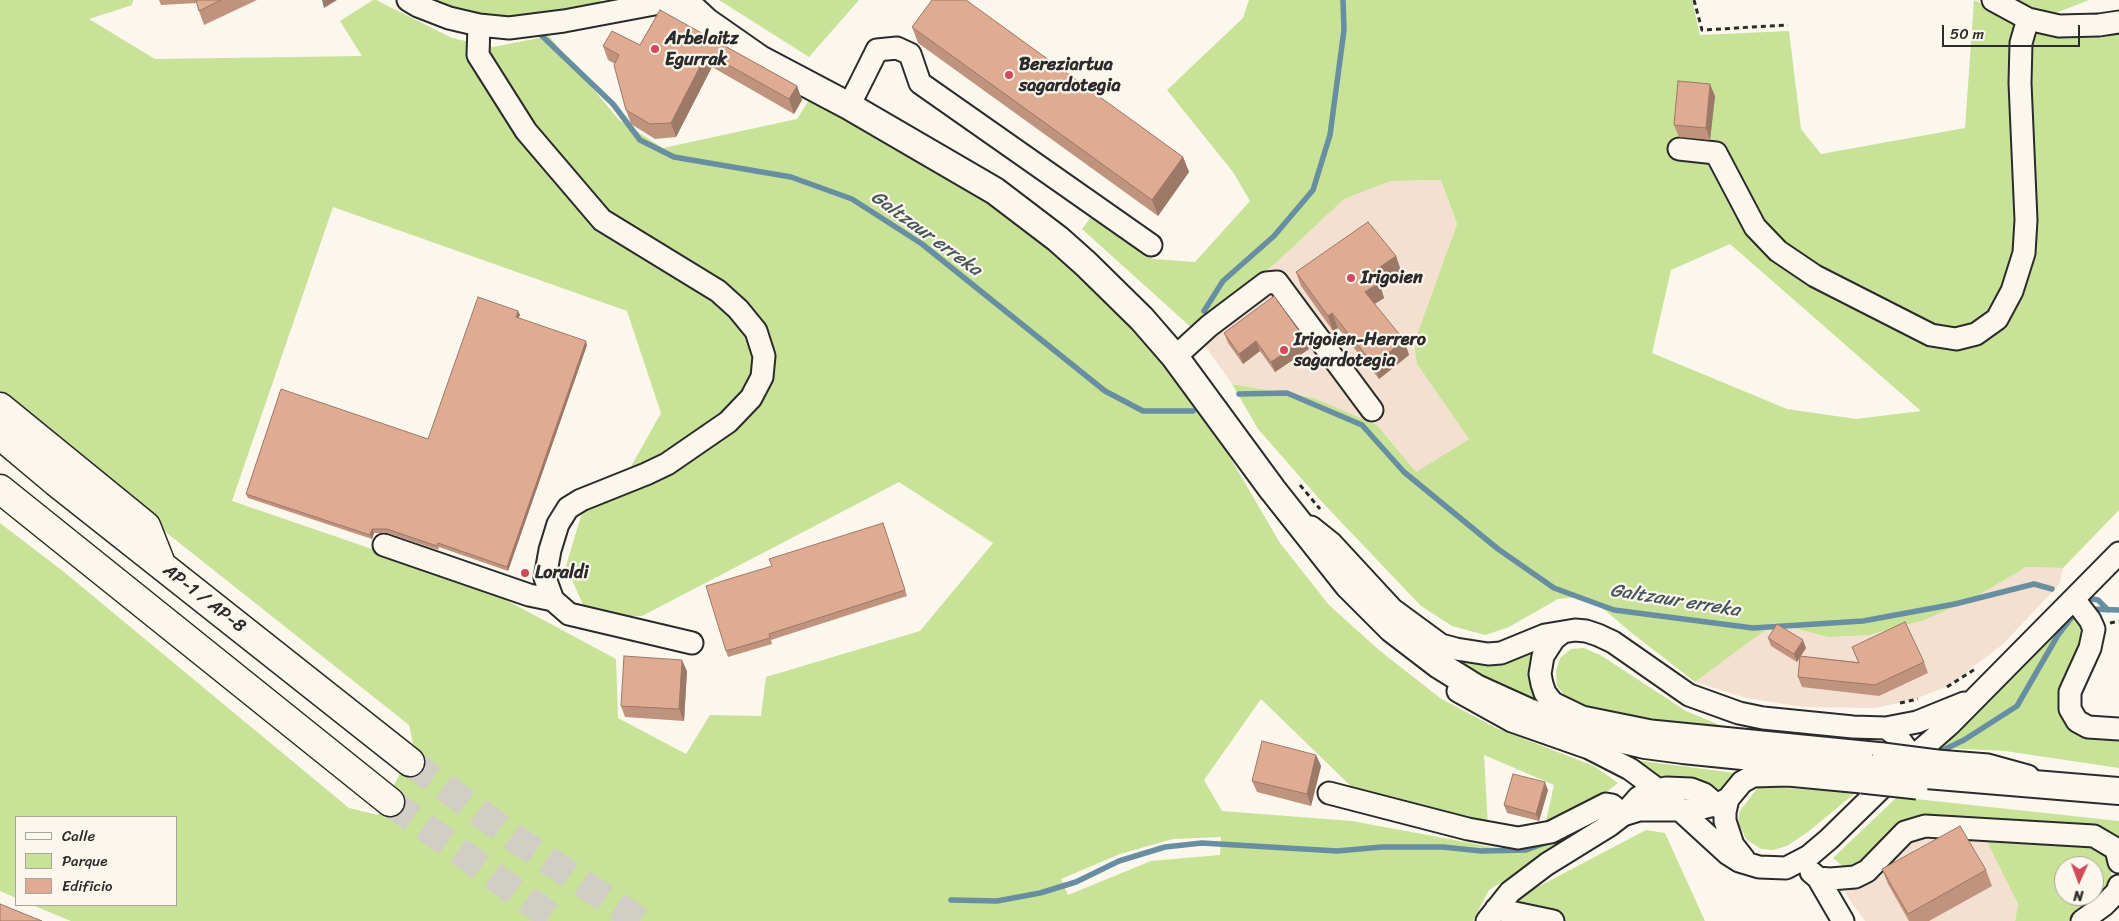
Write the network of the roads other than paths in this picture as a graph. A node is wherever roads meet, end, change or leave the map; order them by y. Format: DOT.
graph roads {
  1 [pos="408,0"];
  2 [pos="1993,0"];
  3 [pos="669,1"];
  4 [pos="2028,19"];
  5 [pos="2119,22"];
  6 [pos="479,26"];
  7 [pos="848,106"];
  8 [pos="1679,149"];
  9 [pos="1151,245"];
  10 [pos="1174,357"];
  11 [pos="0,407"];
  12 [pos="1372,410"];
  13 [pos="0,435"];
  14 [pos="0,489"];
  15 [pos="1293,517"];
  16 [pos="384,545"];
  17 [pos="2119,553"];
  18 [pos="161,565"];
  19 [pos="2074,599"];
  20 [pos="553,600"];
  21 [pos="1374,612"];
  22 [pos="1563,632"];
  23 [pos="692,643"];
  24 [pos="1999,672"];
  25 [pos="1976,697"];
  26 [pos="1918,713"];
  27 [pos="1832,725"];
  28 [pos="1886,728"];
  29 [pos="2119,729"];
  30 [pos="1908,751"];
  31 [pos="410,762"];
  32 [pos="1928,766"];
  33 [pos="1630,769"];
  34 [pos="1878,770"];
  35 [pos="1657,789"];
  36 [pos="2119,791"];
  37 [pos="1329,793"];
  38 [pos="2119,801"];
  39 [pos="390,802"];
  40 [pos="1724,805"];
  41 [pos="1627,810"];
  42 [pos="1682,811"];
  43 [pos="1801,861"];
  44 [pos="2119,862"];
  45 [pos="1752,865"];
  46 [pos="1818,878"];
  47 [pos="2119,886"];
  48 [pos="1492,915"];
  49 [pos="1553,921"];
  50 [pos="1843,921"];
  51 [pos="2082,921"];
  1 -- 6 [label="street"];
  2 -- 4 [label="street"];
  3 -- 6 [label="street"];
  3 -- 7 [label="main road"];
  4 -- 5 [label="street"];
  4 -- 8 [label="street"];
  6 -- 20 [label="street"];
  7 -- 9 [label="street"];
  7 -- 10 [label="main road"];
  10 -- 12 [label="street"];
  10 -- 15 [label="main road"];
  11 -- 18 [label="highway"];
  13 -- 18 [label="highway, AP-1 / AP-8"];
  14 -- 39 [label="highway"];
  15 -- 21 [label="main road"];
  15 -- 22 [label="street"];
  16 -- 20 [label="street"];
  17 -- 19 [label="street"];
  18 -- 31 [label="highway, AP-1 / AP-8"];
  19 -- 24 [label="street"];
  19 -- 29 [label="street"];
  20 -- 23 [label="street"];
  21 -- 33 [label="street"];
  21 -- 34 [label="main road"];
  22 -- 27 [label="street"];
  22 -- 34 [label="street"];
  24 -- 25 [label="street"];
  24 -- 26 [label="street"];
  25 -- 26 [label="street"];
  25 -- 32 [label="street"];
  26 -- 27 [label="street"];
  26 -- 28 [label="street"];
  26 -- 30 [label="street"];
  26 -- 32 [label="street"];
  27 -- 28 [label="street"];
  28 -- 30 [label="street"];
  30 -- 34 [label="street"];
  32 -- 34 [label="main road, bridge"];
  32 -- 36 [label="main road"];
  32 -- 38 [label="street"];
  33 -- 35 [label="street"];
  33 -- 41 [label="street"];
  34 -- 40 [label="street"];
  34 -- 43 [label="street"];
  35 -- 40 [label="street"];
  35 -- 41 [label="street"];
  35 -- 42 [label="street"];
  37 -- 41 [label="street"];
  40 -- 42 [label="street"];
  40 -- 45 [label="street"];
  41 -- 42 [label="street"];
  41 -- 48 [label="street"];
  42 -- 45 [label="street"];
  43 -- 45 [label="street"];
  43 -- 46 [label="street"];
  44 -- 46 [label="street"];
  46 -- 50 [label="street"];
  47 -- 51 [label="street"];
  48 -- 49 [label="street"];
}
